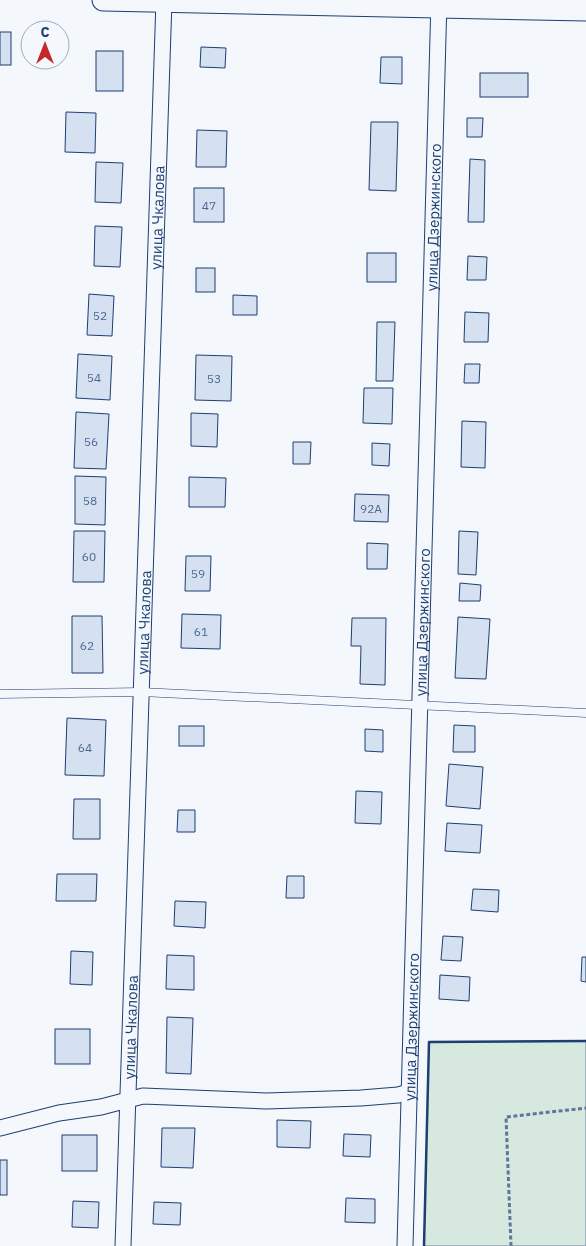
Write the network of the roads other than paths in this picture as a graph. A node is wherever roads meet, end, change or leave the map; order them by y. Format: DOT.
graph roads {
  1 [pos="103,0"];
  2 [pos="164,1"];
  3 [pos="439,4"];
  4 [pos="586,10"];
  5 [pos="141,692"];
  6 [pos="0,694"];
  7 [pos="420,705"];
  8 [pos="586,713"];
  9 [pos="409,1092"];
  10 [pos="128,1101"];
  11 [pos="0,1128"];
  12 [pos="123,1246"];
  13 [pos="405,1246"];
  1 -- 2 [label="main road"];
  2 -- 3 [label="main road"];
  2 -- 5 [label="street, улица Чкалова"];
  3 -- 4 [label="main road"];
  3 -- 7 [label="street, улица Дзержинского"];
  5 -- 6 [label="lane"];
  5 -- 7 [label="lane"];
  5 -- 10 [label="street, улица Чкалова"];
  7 -- 8 [label="lane"];
  7 -- 9 [label="street, улица Дзержинского"];
  9 -- 10 [label="street"];
  9 -- 13 [label="street, улица Дзержинского"];
  10 -- 11 [label="street"];
  10 -- 12 [label="street, улица Чкалова"];
}
